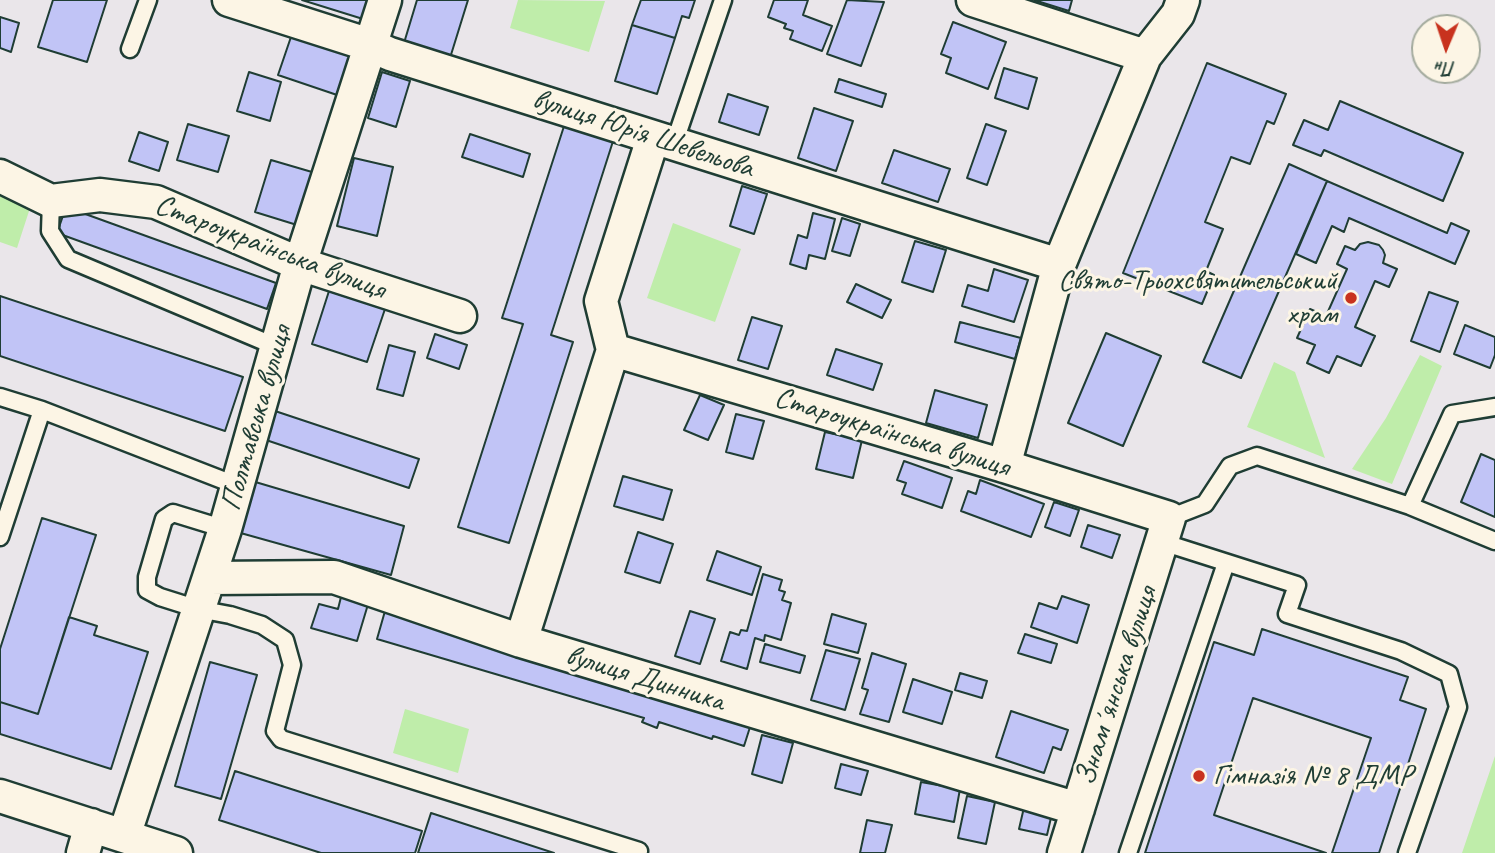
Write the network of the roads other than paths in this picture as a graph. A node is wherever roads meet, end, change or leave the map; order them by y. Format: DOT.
graph roads {
  1 [pos="148,0"];
  2 [pos="229,0"];
  3 [pos="385,0"];
  4 [pos="723,0"];
  5 [pos="974,0"];
  6 [pos="1183,0"];
  7 [pos="370,45"];
  8 [pos="130,49"];
  9 [pos="1145,56"];
  10 [pos="664,141"];
  11 [pos="0,176"];
  12 [pos="51,201"];
  13 [pos="300,264"];
  14 [pos="1059,265"];
  15 [pos="460,316"];
  16 [pos="277,347"];
  17 [pos="613,350"];
  18 [pos="0,397"];
  19 [pos="1495,407"];
  20 [pos="42,410"];
  21 [pos="1004,466"];
  22 [pos="238,486"];
  23 [pos="1410,506"];
  24 [pos="225,529"];
  25 [pos="1166,530"];
  26 [pos="0,537"];
  27 [pos="1495,541"];
  28 [pos="1226,563"];
  29 [pos="209,578"];
  30 [pos="198,609"];
  31 [pos="521,641"];
  32 [pos="0,796"];
  33 [pos="1078,809"];
  34 [pos="124,836"];
  35 [pos="87,839"];
  36 [pos="176,853"];
  37 [pos="638,853"];
  38 [pos="1064,853"];
  39 [pos="1128,853"];
  40 [pos="1407,853"];
  1 -- 8 [label="lane"];
  2 -- 7 [label="street, вулиця Юрія Шевельова"];
  3 -- 7 [label="street, Полтавська вулиця"];
  4 -- 10 [label="lane"];
  5 -- 9 [label="street"];
  6 -- 9 [label="street"];
  7 -- 10 [label="street, вулиця Юрія Шевельова"];
  7 -- 13 [label="street, Полтавська вулиця"];
  9 -- 14 [label="street"];
  10 -- 14 [label="street, вулиця Юрія Шевельова"];
  10 -- 17 [label="street"];
  11 -- 12 [label="street"];
  12 -- 13 [label="street, Староукраїнська вулиця"];
  12 -- 16 [label="lane"];
  13 -- 15 [label="street, Староукраїнська вулиця"];
  13 -- 16 [label="street, Полтавська вулиця"];
  14 -- 21 [label="street"];
  16 -- 22 [label="street, Полтавська вулиця"];
  17 -- 21 [label="street, Староукраїнська вулиця"];
  17 -- 31 [label="street"];
  18 -- 20 [label="lane"];
  19 -- 23 [label="lane"];
  20 -- 22 [label="lane"];
  20 -- 26 [label="lane"];
  21 -- 25 [label="street, Староукраїнська вулиця"];
  22 -- 24 [label="street, Полтавська вулиця"];
  23 -- 25 [label="lane"];
  23 -- 27 [label="lane"];
  24 -- 29 [label="street, Полтавська вулиця"];
  24 -- 30 [label="lane"];
  25 -- 28 [label="lane"];
  25 -- 33 [label="street, Знамʼянська вулиця"];
  28 -- 39 [label="lane"];
  28 -- 40 [label="lane"];
  29 -- 30 [label="street, Полтавська вулиця"];
  29 -- 31 [label="street, вулиця Динника"];
  30 -- 34 [label="street, Полтавська вулиця"];
  30 -- 37 [label="lane"];
  31 -- 33 [label="street, вулиця Динника"];
  32 -- 35 [label="street"];
  33 -- 38 [label="street, Знамʼянська вулиця"];
  34 -- 35 [label="street"];
  34 -- 36 [label="street"];
}
